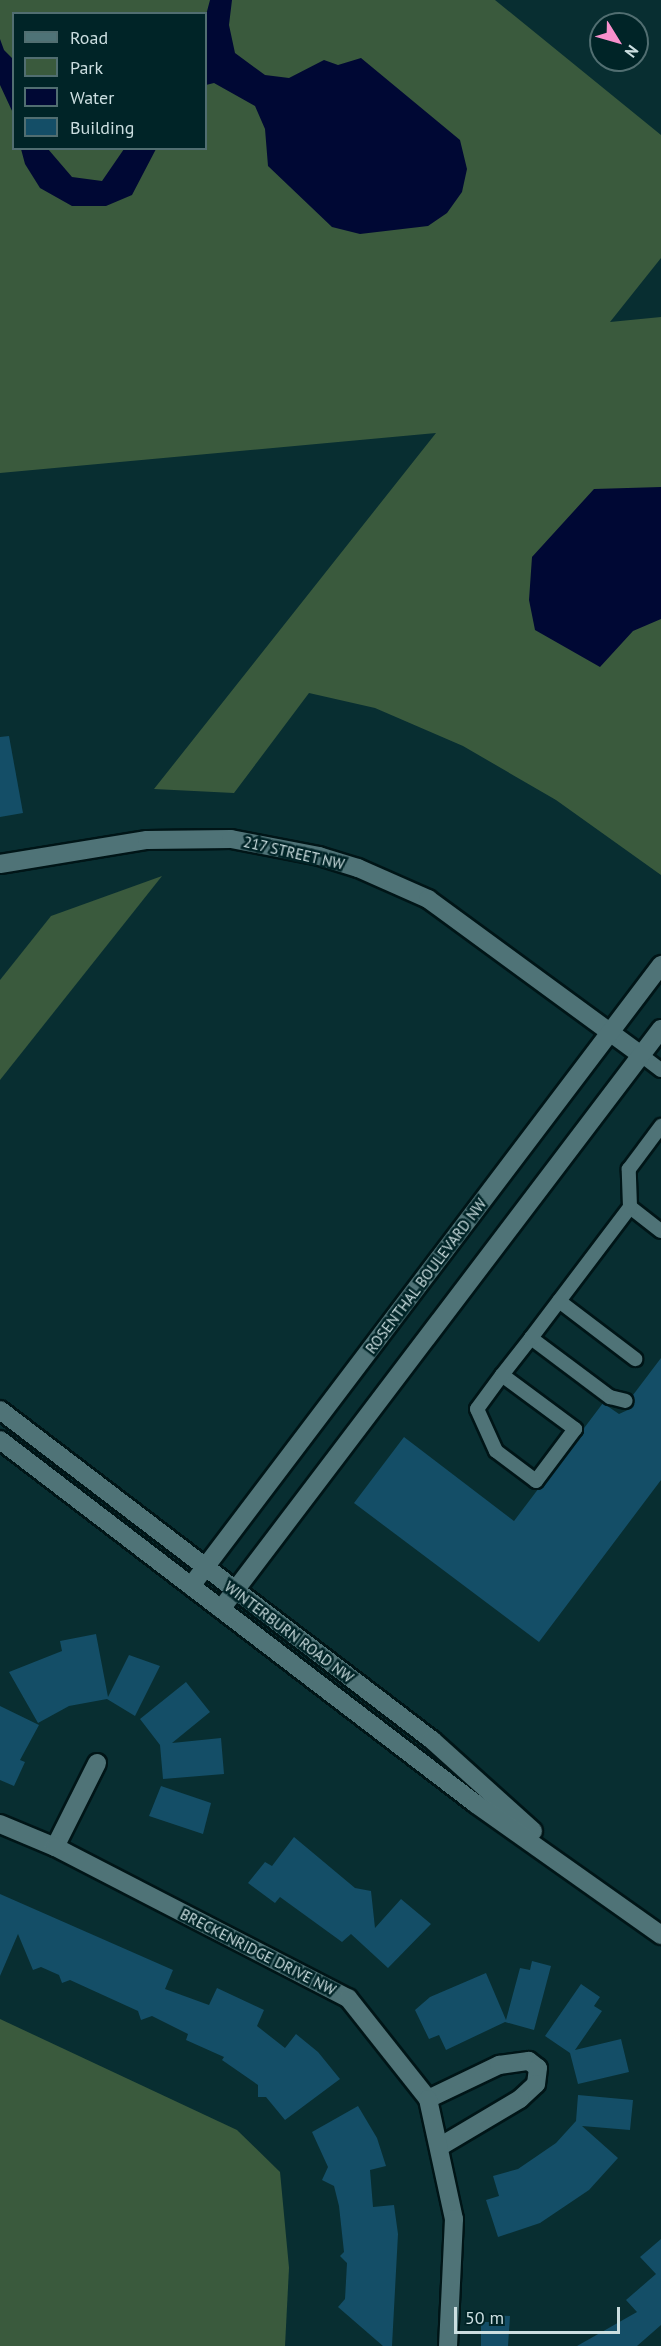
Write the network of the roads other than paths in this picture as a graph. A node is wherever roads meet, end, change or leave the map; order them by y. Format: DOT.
graph roads {
  1 [pos="0,864"];
  2 [pos="661,965"];
  3 [pos="661,1029"];
  4 [pos="611,1033"];
  5 [pos="641,1056"];
  6 [pos="661,1070"];
  7 [pos="661,1125"];
  8 [pos="630,1207"];
  9 [pos="661,1231"];
  10 [pos="559,1301"];
  11 [pos="531,1338"];
  12 [pos="635,1359"];
  13 [pos="502,1375"];
  14 [pos="622,1406"];
  15 [pos="0,1410"];
  16 [pos="0,1440"];
  17 [pos="205,1568"];
  18 [pos="191,1587"];
  19 [pos="234,1591"];
  20 [pos="221,1609"];
  21 [pos="97,1763"];
  22 [pos="0,1824"];
  23 [pos="55,1847"];
  24 [pos="569,1866"];
  25 [pos="661,1935"];
  26 [pos="428,2099"];
  27 [pos="439,2147"];
  28 [pos="448,2346"];
  1 -- 4 [label="street, 217 STREET NW"];
  2 -- 4 [label="street, ROSENTHAL BOULEVARD NW"];
  3 -- 5 [label="street"];
  4 -- 5 [label="street, 217 STREET NW"];
  4 -- 17 [label="street, ROSENTHAL BOULEVARD NW"];
  5 -- 6 [label="lane"];
  5 -- 19 [label="street"];
  7 -- 8 [label="lane"];
  8 -- 9 [label="lane"];
  8 -- 10 [label="lane"];
  10 -- 11 [label="lane"];
  10 -- 12 [label="lane"];
  11 -- 13 [label="lane"];
  11 -- 14 [label="lane"];
  13 -- 13 [label="lane"];
  15 -- 17 [label="street, WINTERBURN ROAD NW"];
  16 -- 18 [label="street, WINTERBURN ROAD NW"];
  17 -- 18 [label="street, ROSENTHAL BOULEVARD NW"];
  17 -- 19 [label="street, WINTERBURN ROAD NW"];
  18 -- 20 [label="street, WINTERBURN ROAD NW"];
  19 -- 20 [label="street"];
  19 -- 24 [label="street, WINTERBURN ROAD NW"];
  20 -- 24 [label="street, WINTERBURN ROAD NW"];
  21 -- 23 [label="street"];
  22 -- 23 [label="street, BRECKENRIDGE DRIVE NW"];
  23 -- 26 [label="street, BRECKENRIDGE DRIVE NW"];
  24 -- 25 [label="street, WINTERBURN ROAD NW"];
  26 -- 27 [label="street, BRECKENRIDGE DRIVE NW"];
  26 -- 27 [label="street"];
  27 -- 28 [label="street, BRECKENRIDGE DRIVE NW"];
}
